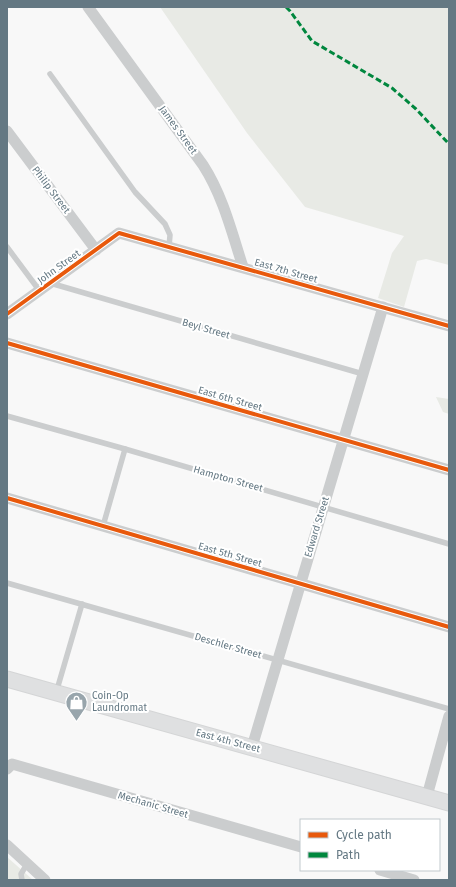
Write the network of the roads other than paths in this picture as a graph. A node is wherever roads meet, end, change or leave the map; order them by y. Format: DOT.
graph roads {
  1 [pos="88,7"];
  2 [pos="50,74"];
  3 [pos="7,131"];
  4 [pos="120,233"];
  5 [pos="169,247"];
  6 [pos="7,248"];
  7 [pos="96,250"];
  8 [pos="243,267"];
  9 [pos="50,283"];
  10 [pos="39,290"];
  11 [pos="383,307"];
  12 [pos="7,314"];
  13 [pos="449,326"];
  14 [pos="7,343"];
  15 [pos="363,374"];
  16 [pos="7,416"];
  17 [pos="343,440"];
  18 [pos="125,449"];
  19 [pos="449,470"];
  20 [pos="7,498"];
  21 [pos="324,507"];
  22 [pos="103,526"];
  23 [pos="449,544"];
  24 [pos="7,583"];
  25 [pos="300,584"];
  26 [pos="82,604"];
  27 [pos="449,627"];
  28 [pos="278,660"];
  29 [pos="7,679"];
  30 [pos="56,693"];
  31 [pos="449,709"];
  32 [pos="449,716"];
  33 [pos="252,747"];
  34 [pos="7,769"];
  35 [pos="427,796"];
  36 [pos="449,803"];
  37 [pos="7,845"];
  38 [pos="300,847"];
  39 [pos="27,864"];
  40 [pos="383,871"];
  41 [pos="22,880"];
  42 [pos="45,880"];
  43 [pos="414,880"];
  1 -- 8 [label="street, James Street"];
  2 -- 5 [label="lane"];
  3 -- 7 [label="street, Philip Street"];
  4 -- 5 [label="street, East 7th Street"];
  4 -- 7 [label="street, John Street"];
  5 -- 8 [label="street, East 7th Street"];
  6 -- 10 [label="lane"];
  7 -- 9 [label="street, John Street"];
  8 -- 11 [label="street, East 7th Street"];
  9 -- 10 [label="street, John Street"];
  9 -- 15 [label="lane, Beyl Street"];
  10 -- 12 [label="street, John Street"];
  11 -- 13 [label="street, East 7th Street"];
  11 -- 15 [label="street, Edward Street"];
  14 -- 17 [label="street, East 6th Street"];
  15 -- 17 [label="street, Edward Street"];
  16 -- 18 [label="lane, Hampton Street"];
  17 -- 19 [label="street, East 6th Street"];
  17 -- 21 [label="street, Edward Street"];
  18 -- 21 [label="lane, Hampton Street"];
  18 -- 22 [label="lane"];
  20 -- 22 [label="street, East 5th Street"];
  21 -- 23 [label="lane, Hampton Street"];
  21 -- 25 [label="street, Edward Street"];
  22 -- 25 [label="street, East 5th Street"];
  24 -- 26 [label="lane, Deschler Street"];
  25 -- 27 [label="street, East 5th Street"];
  25 -- 28 [label="street, Edward Street"];
  26 -- 28 [label="lane, Deschler Street"];
  26 -- 30 [label="lane"];
  28 -- 31 [label="lane, Deschler Street"];
  28 -- 33 [label="street, Edward Street"];
  29 -- 30 [label="main road, East 4th Street"];
  30 -- 33 [label="main road, East 4th Street"];
  32 -- 35 [label="street"];
  33 -- 35 [label="main road, East 4th Street"];
  34 -- 38 [label="street, Mechanic Street"];
  35 -- 36 [label="main road, East 4th Street"];
  37 -- 39 [label="street"];
  39 -- 41 [label="lane"];
  39 -- 42 [label="street"];
  40 -- 43 [label="street"];
}
